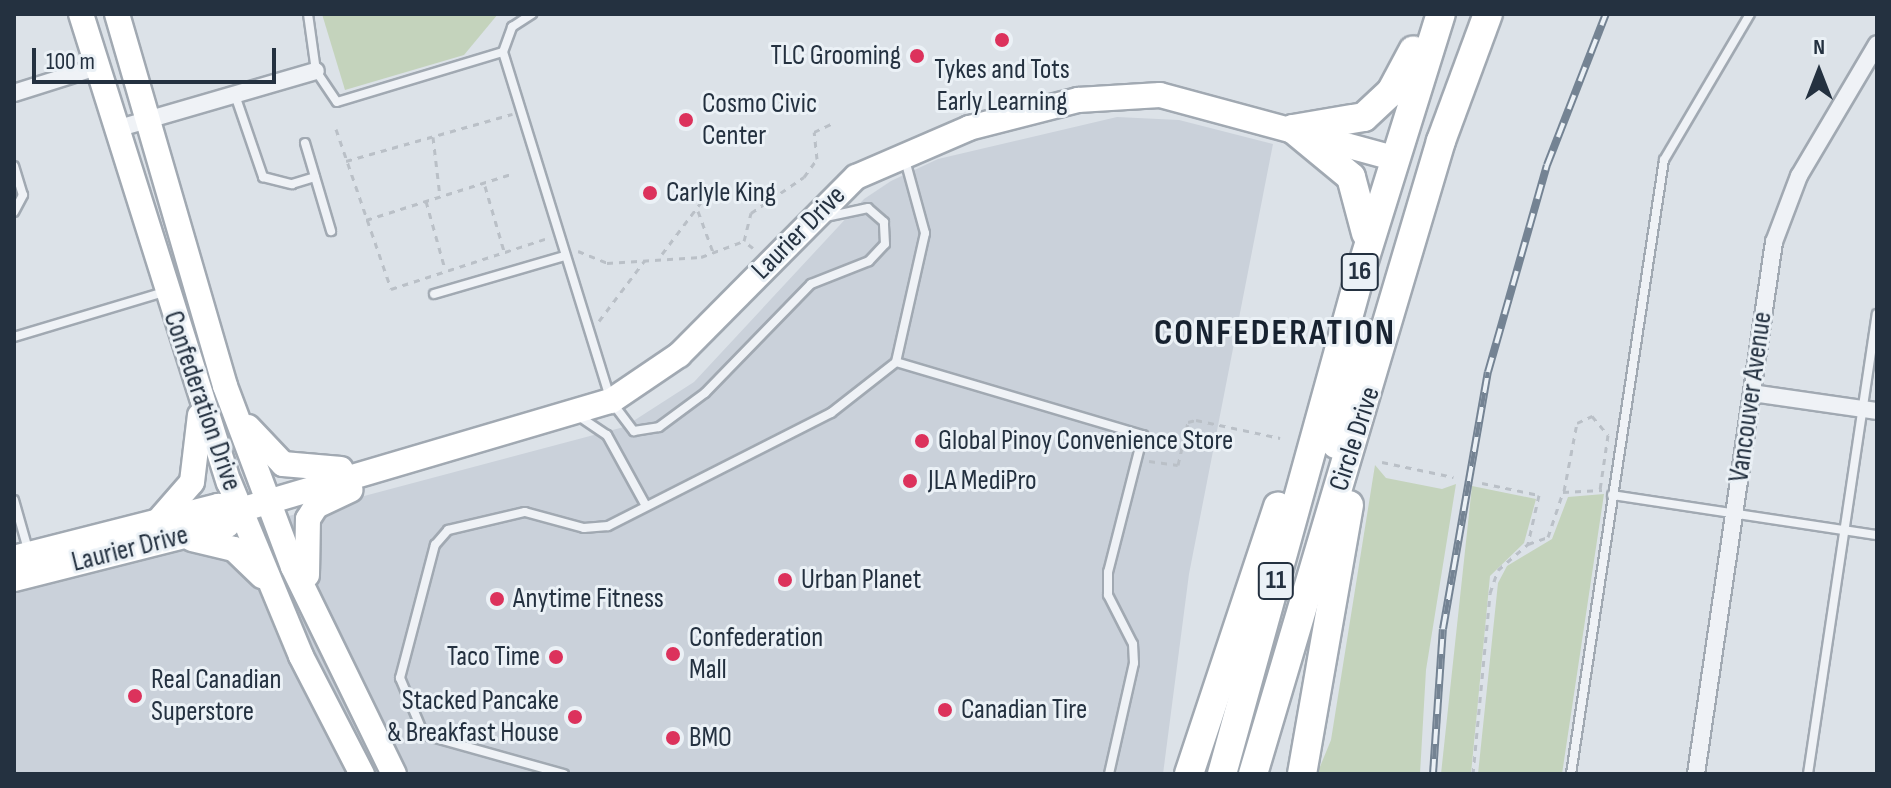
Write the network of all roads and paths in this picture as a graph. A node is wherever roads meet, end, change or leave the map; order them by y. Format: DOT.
graph roads {
  1 [pos="81,14"];
  2 [pos="117,14"];
  3 [pos="308,14"];
  4 [pos="532,14"];
  5 [pos="1430,14"];
  6 [pos="1441,14"];
  7 [pos="1486,14"];
  8 [pos="1750,14"];
  9 [pos="1877,44"];
  10 [pos="503,52"];
  11 [pos="97,67"];
  12 [pos="316,71"];
  13 [pos="14,93"];
  14 [pos="235,95"];
  15 [pos="523,111"];
  16 [pos="148,119"];
  17 [pos="831,124"];
  18 [pos="116,129"];
  19 [pos="336,129"];
  20 [pos="1293,129"];
  21 [pos="433,137"];
  22 [pos="305,143"];
  23 [pos="901,151"];
  24 [pos="1394,158"];
  25 [pos="346,161"];
  26 [pos="14,166"];
  27 [pos="511,174"];
  28 [pos="315,177"];
  29 [pos="485,186"];
  30 [pos="440,197"];
  31 [pos="426,201"];
  32 [pos="758,203"];
  33 [pos="697,209"];
  34 [pos="14,212"];
  35 [pos="365,220"];
  36 [pos="331,231"];
  37 [pos="796,233"];
  38 [pos="545,239"];
  39 [pos="744,241"];
  40 [pos="562,245"];
  41 [pos="753,248"];
  42 [pos="504,252"];
  43 [pos="713,252"];
  44 [pos="662,254"];
  45 [pos="565,256"];
  46 [pos="645,260"];
  47 [pos="1362,267"];
  48 [pos="445,269"];
  49 [pos="164,292"];
  50 [pos="434,294"];
  51 [pos="1877,314"];
  52 [pos="589,331"];
  53 [pos="14,337"];
  54 [pos="896,362"];
  55 [pos="225,386"];
  56 [pos="1330,388"];
  57 [pos="198,392"];
  58 [pos="1752,393"];
  59 [pos="1371,395"];
  60 [pos="611,401"];
  61 [pos="1870,410"];
  62 [pos="576,415"];
  63 [pos="1280,438"];
  64 [pos="1138,459"];
  65 [pos="1382,462"];
  66 [pos="389,466"];
  67 [pos="1453,477"];
  68 [pos="1482,483"];
  69 [pos="1563,492"];
  70 [pos="1612,495"];
  71 [pos="14,500"];
  72 [pos="267,501"];
  73 [pos="646,506"];
  74 [pos="240,510"];
  75 [pos="1735,513"];
  76 [pos="160,531"];
  77 [pos="1845,531"];
  78 [pos="1877,535"];
  79 [pos="1528,544"];
  80 [pos="22,556"];
  81 [pos="14,579"];
  82 [pos="270,584"];
  83 [pos="1301,601"];
  84 [pos="314,613"];
  85 [pos="362,774"];
  86 [pos="394,774"];
  87 [pos="564,774"];
  88 [pos="1109,774"];
  89 [pos="1189,774"];
  90 [pos="1222,774"];
  91 [pos="1253,774"];
  92 [pos="1302,774"];
  93 [pos="1473,774"];
  94 [pos="1571,774"];
  95 [pos="1696,774"];
  96 [pos="1808,774"];
  1 -- 11 [label="main road, Confederation Drive"];
  2 -- 16 [label="main road, Confederation Drive"];
  3 -- 12 [label="lane"];
  4 -- 10 [label="lane"];
  5 -- 20 [label="highway"];
  6 -- 24 [label="highway, Circle Drive"];
  7 -- 24 [label="highway"];
  7 -- 59 [label="highway, Circle Drive / 11"];
  8 -- 70 [label="lane"];
  9 -- 58 [label="street, Vancouver Avenue"];
  10 -- 12 [label="lane"];
  10 -- 15 [label="lane"];
  11 -- 13 [label="street"];
  11 -- 18 [label="main road, Confederation Drive"];
  12 -- 14 [label="street"];
  14 -- 16 [label="street"];
  14 -- 28 [label="lane"];
  15 -- 21 [label="path"];
  15 -- 40 [label="lane"];
  16 -- 18 [label="street"];
  16 -- 55 [label="main road, Confederation Drive"];
  17 -- 32 [label="path"];
  18 -- 49 [label="main road, Confederation Drive"];
  19 -- 25 [label="path"];
  20 -- 23 [label="main road, Laurier Drive"];
  20 -- 24 [label="main road, Laurier Drive"];
  20 -- 47 [label="highway, 16"];
  21 -- 25 [label="path"];
  21 -- 30 [label="path"];
  22 -- 28 [label="lane"];
  23 -- 37 [label="main road, Laurier Drive"];
  23 -- 54 [label="lane"];
  24 -- 47 [label="highway, Circle Drive / 16"];
  24 -- 83 [label="highway"];
  25 -- 35 [label="path"];
  26 -- 34 [label="lane"];
  27 -- 29 [label="path"];
  28 -- 36 [label="lane"];
  29 -- 30 [label="path"];
  29 -- 42 [label="path"];
  30 -- 31 [label="path"];
  31 -- 35 [label="path"];
  31 -- 48 [label="path"];
  32 -- 33 [label="path"];
  32 -- 39 [label="path"];
  33 -- 43 [label="path"];
  33 -- 44 [label="path"];
  35 -- 48 [label="path"];
  37 -- 60 [label="main road, Laurier Drive"];
  37 -- 60 [label="lane"];
  38 -- 42 [label="path"];
  39 -- 41 [label="path"];
  39 -- 43 [label="path"];
  40 -- 45 [label="lane"];
  40 -- 46 [label="path"];
  42 -- 48 [label="path"];
  43 -- 44 [label="path"];
  44 -- 46 [label="path"];
  45 -- 50 [label="lane"];
  45 -- 52 [label="lane"];
  46 -- 52 [label="path"];
  47 -- 56 [label="highway, Circle Drive / 16"];
  49 -- 53 [label="lane"];
  49 -- 57 [label="main road, Confederation Drive"];
  51 -- 61 [label="lane"];
  52 -- 60 [label="lane"];
  54 -- 64 [label="lane"];
  54 -- 73 [label="lane"];
  55 -- 66 [label="main road"];
  55 -- 72 [label="main road, Confederation Drive"];
  56 -- 89 [label="highway"];
  56 -- 90 [label="highway, Circle Drive / 11"];
  57 -- 74 [label="main road, Confederation Drive"];
  57 -- 76 [label="main road"];
  58 -- 61 [label="street"];
  58 -- 75 [label="street, Vancouver Avenue"];
  59 -- 83 [label="highway, Circle Drive / 11"];
  59 -- 92 [label="highway"];
  60 -- 62 [label="main road, Laurier Drive"];
  61 -- 77 [label="lane"];
  62 -- 66 [label="main road, Laurier Drive"];
  62 -- 73 [label="lane"];
  63 -- 64 [label="path"];
  64 -- 88 [label="lane"];
  65 -- 67 [label="path"];
  66 -- 72 [label="main road, Laurier Drive"];
  66 -- 84 [label="main road"];
  68 -- 79 [label="path"];
  69 -- 69 [label="path"];
  69 -- 79 [label="path"];
  70 -- 75 [label="lane"];
  70 -- 94 [label="lane"];
  71 -- 80 [label="lane"];
  72 -- 74 [label="main road, Laurier Drive"];
  72 -- 84 [label="main road, Confederation Drive"];
  73 -- 87 [label="lane"];
  74 -- 76 [label="main road, Laurier Drive"];
  74 -- 82 [label="main road, Confederation Drive"];
  75 -- 77 [label="lane"];
  75 -- 95 [label="street, Vancouver Avenue"];
  76 -- 80 [label="main road, Laurier Drive"];
  76 -- 81 [label="main road, Laurier Drive"];
  76 -- 82 [label="main road"];
  77 -- 78 [label="lane"];
  77 -- 96 [label="lane"];
  79 -- 93 [label="path"];
  82 -- 85 [label="main road, Confederation Drive"];
  83 -- 91 [label="highway, Circle Drive / 11"];
  84 -- 86 [label="main road, Confederation Drive"];
}
